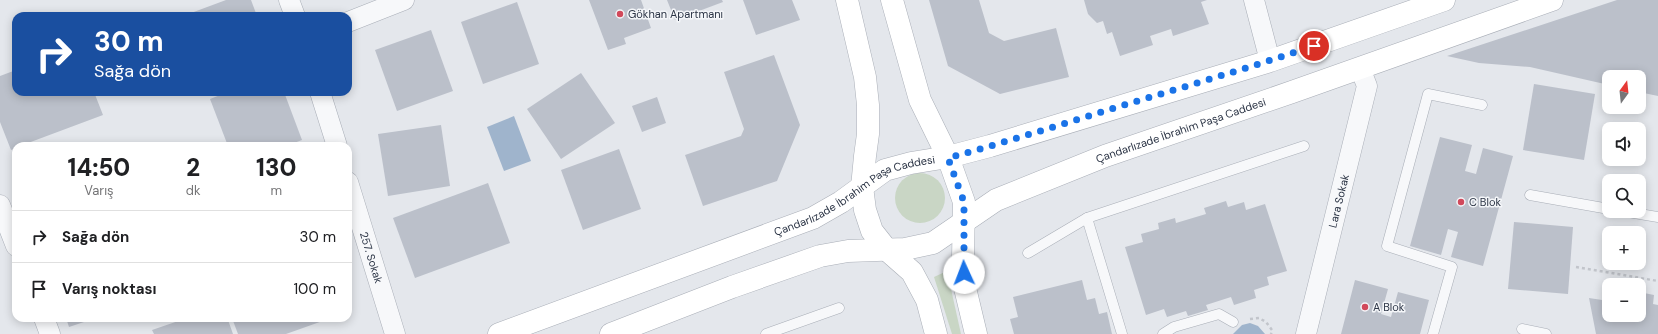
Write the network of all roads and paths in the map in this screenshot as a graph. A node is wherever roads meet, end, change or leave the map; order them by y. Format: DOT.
graph roads {
  1 [pos="289,0"];
  2 [pos="404,0"];
  3 [pos="846,0"];
  4 [pos="892,0"];
  5 [pos="1254,0"];
  6 [pos="1444,0"];
  7 [pos="1552,0"];
  8 [pos="294,12"];
  9 [pos="352,20"];
  10 [pos="1270,61"];
  11 [pos="1360,68"];
  12 [pos="321,96"];
  13 [pos="1482,105"];
  14 [pos="336,142"];
  15 [pos="1304,146"];
  16 [pos="948,158"];
  17 [pos="862,187"];
  18 [pos="352,195"];
  19 [pos="1530,195"];
  20 [pos="0,205"];
  21 [pos="1602,208"];
  22 [pos="1646,215"];
  23 [pos="1658,217"];
  24 [pos="1086,218"];
  25 [pos="964,222"];
  26 [pos="12,236"];
  27 [pos="887,250"];
  28 [pos="1028,253"];
  29 [pos="1576,267"];
  30 [pos="1658,281"];
  31 [pos="839,308"];
  32 [pos="1259,318"];
  33 [pos="46,322"];
  34 [pos="1233,322"];
  35 [pos="1522,329"];
  36 [pos="50,334"];
  37 [pos="395,334"];
  38 [pos="499,334"];
  39 [pos="611,334"];
  40 [pos="766,334"];
  41 [pos="936,334"];
  42 [pos="976,334"];
  43 [pos="1122,334"];
  44 [pos="1163,334"];
  45 [pos="1271,334"];
  46 [pos="1306,334"];
  47 [pos="1433,334"];
  48 [pos="1546,334"];
  1 -- 8 [label="street"];
  2 -- 9 [label="street"];
  3 -- 17 [label="main road"];
  4 -- 16 [label="main road"];
  5 -- 10 [label="street"];
  6 -- 10 [label="main road, Çandarlızade İbrahim Paşa Caddesi"];
  7 -- 11 [label="main road, Çandarlızade İbrahim Paşa Caddesi"];
  10 -- 16 [label="main road, Çandarlızade İbrahim Paşa Caddesi"];
  11 -- 25 [label="main road, Çandarlızade İbrahim Paşa Caddesi"];
  11 -- 46 [label="street, Lara Sokak"];
  12 -- 14 [label="street"];
  13 -- 47 [label="lane"];
  15 -- 24 [label="lane"];
  16 -- 17 [label="main road, Çandarlızade İbrahim Paşa Caddesi"];
  16 -- 25 [label="main road"];
  17 -- 27 [label="main road"];
  17 -- 38 [label="main road, Çandarlızade İbrahim Paşa Caddesi"];
  18 -- 37 [label="street, 257. Sokak"];
  19 -- 21 [label="lane"];
  20 -- 26 [label="street"];
  22 -- 23 [label="lane"];
  24 -- 28 [label="lane"];
  24 -- 43 [label="lane"];
  25 -- 27 [label="main road, Çandarlızade İbrahim Paşa Caddesi"];
  25 -- 42 [label="main road"];
  27 -- 39 [label="main road, Çandarlızade İbrahim Paşa Caddesi"];
  27 -- 41 [label="main road"];
  29 -- 30 [label="path"];
  31 -- 40 [label="lane"];
  32 -- 45 [label="path"];
  33 -- 36 [label="street"];
  34 -- 44 [label="lane"];
  35 -- 48 [label="lane"];
}
